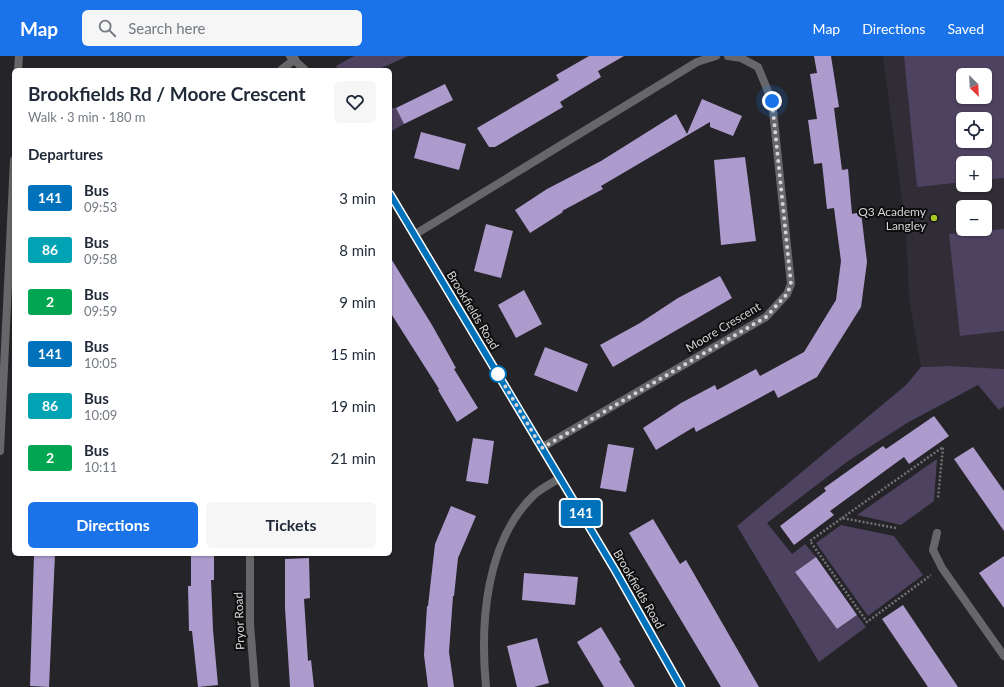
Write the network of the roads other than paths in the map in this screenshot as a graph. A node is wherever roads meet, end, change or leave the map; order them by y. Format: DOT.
graph roads {
  1 [pos="19,56"];
  2 [pos="716,56"];
  3 [pos="728,56"];
  4 [pos="292,58"];
  5 [pos="18,68"];
  6 [pos="283,68"];
  7 [pos="303,68"];
  8 [pos="392,197"];
  9 [pos="12,202"];
  10 [pos="414,235"];
  11 [pos="542,448"];
  12 [pos="0,451"];
  13 [pos="560,478"];
  14 [pos="937,533"];
  15 [pos="250,556"];
  16 [pos="1004,656"];
  17 [pos="255,687"];
  18 [pos="486,687"];
  19 [pos="681,687"];
  1 -- 5 [label="street"];
  2 -- 10 [label="street"];
  3 -- 11 [label="street, Moore Crescent"];
  4 -- 6 [label="street"];
  4 -- 7 [label="street"];
  8 -- 10 [label="street, Brookfields Road"];
  9 -- 12 [label="street"];
  10 -- 11 [label="street, Brookfields Road"];
  11 -- 13 [label="street, Brookfields Road"];
  13 -- 18 [label="street"];
  13 -- 19 [label="street, Brookfields Road"];
  14 -- 16 [label="street"];
  15 -- 17 [label="street, Pryor Road"];
}
